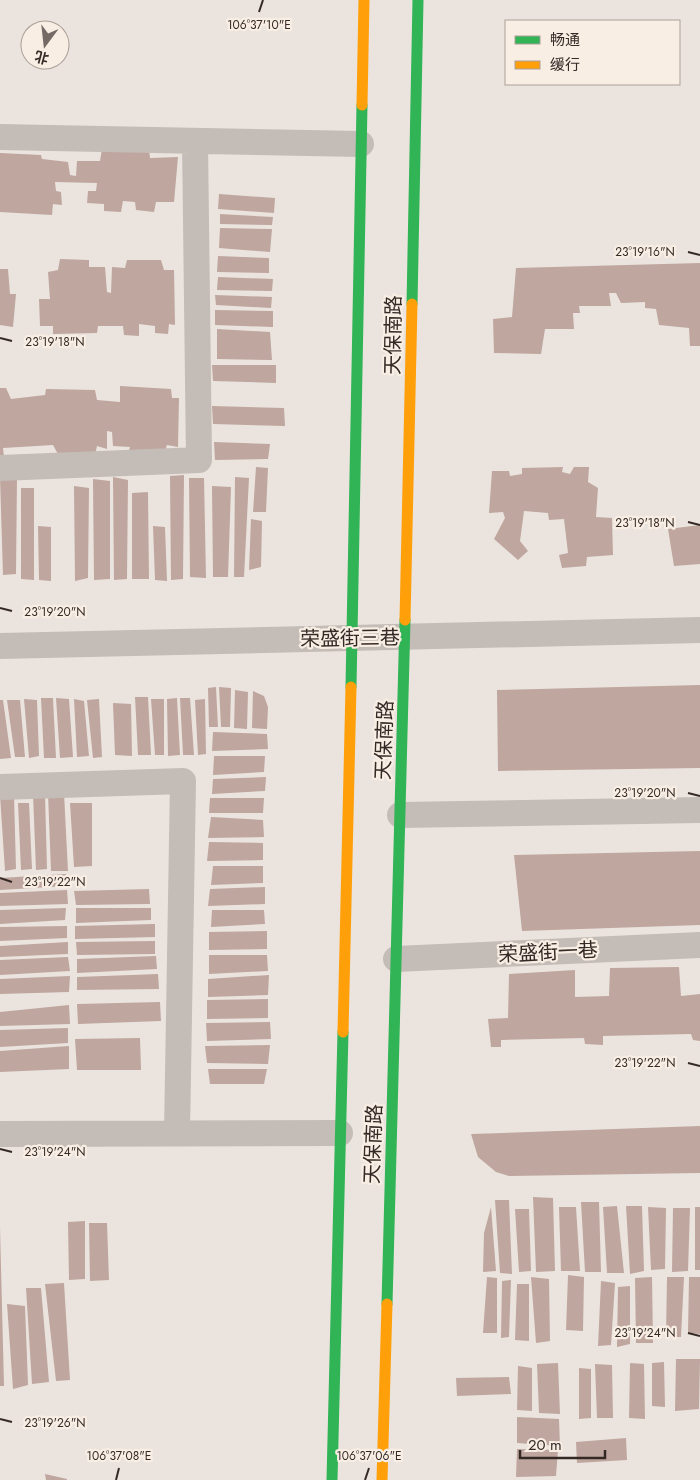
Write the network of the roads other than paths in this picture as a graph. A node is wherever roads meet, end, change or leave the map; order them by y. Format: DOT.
graph roads {
  1 [pos="364,0"];
  2 [pos="418,0"];
  3 [pos="0,137"];
  4 [pos="195,141"];
  5 [pos="361,144"];
  6 [pos="0,468"];
  7 [pos="700,630"];
  8 [pos="405,636"];
  9 [pos="352,638"];
  10 [pos="0,646"];
  11 [pos="0,787"];
  12 [pos="700,810"];
  13 [pos="400,815"];
  14 [pos="700,945"];
  15 [pos="396,958"];
  16 [pos="178,1133"];
  17 [pos="340,1133"];
  18 [pos="0,1134"];
  19 [pos="332,1480"];
  20 [pos="382,1480"];
  1 -- 5 [label="street, 天保南路"];
  2 -- 8 [label="street, 天保南路"];
  3 -- 4 [label="street"];
  4 -- 5 [label="street"];
  4 -- 6 [label="street"];
  5 -- 9 [label="street, 天保南路"];
  7 -- 8 [label="street, 荣盛街三巷"];
  8 -- 9 [label="street, 荣盛街三巷"];
  8 -- 13 [label="street, 天保南路"];
  9 -- 10 [label="street, 荣盛街三巷"];
  9 -- 17 [label="street, 天保南路"];
  11 -- 16 [label="street"];
  12 -- 13 [label="street"];
  13 -- 15 [label="street, 天保南路"];
  14 -- 15 [label="street, 荣盛街一巷"];
  15 -- 20 [label="street, 天保南路"];
  16 -- 17 [label="street"];
  16 -- 18 [label="street"];
  17 -- 19 [label="street, 天保南路"];
}
